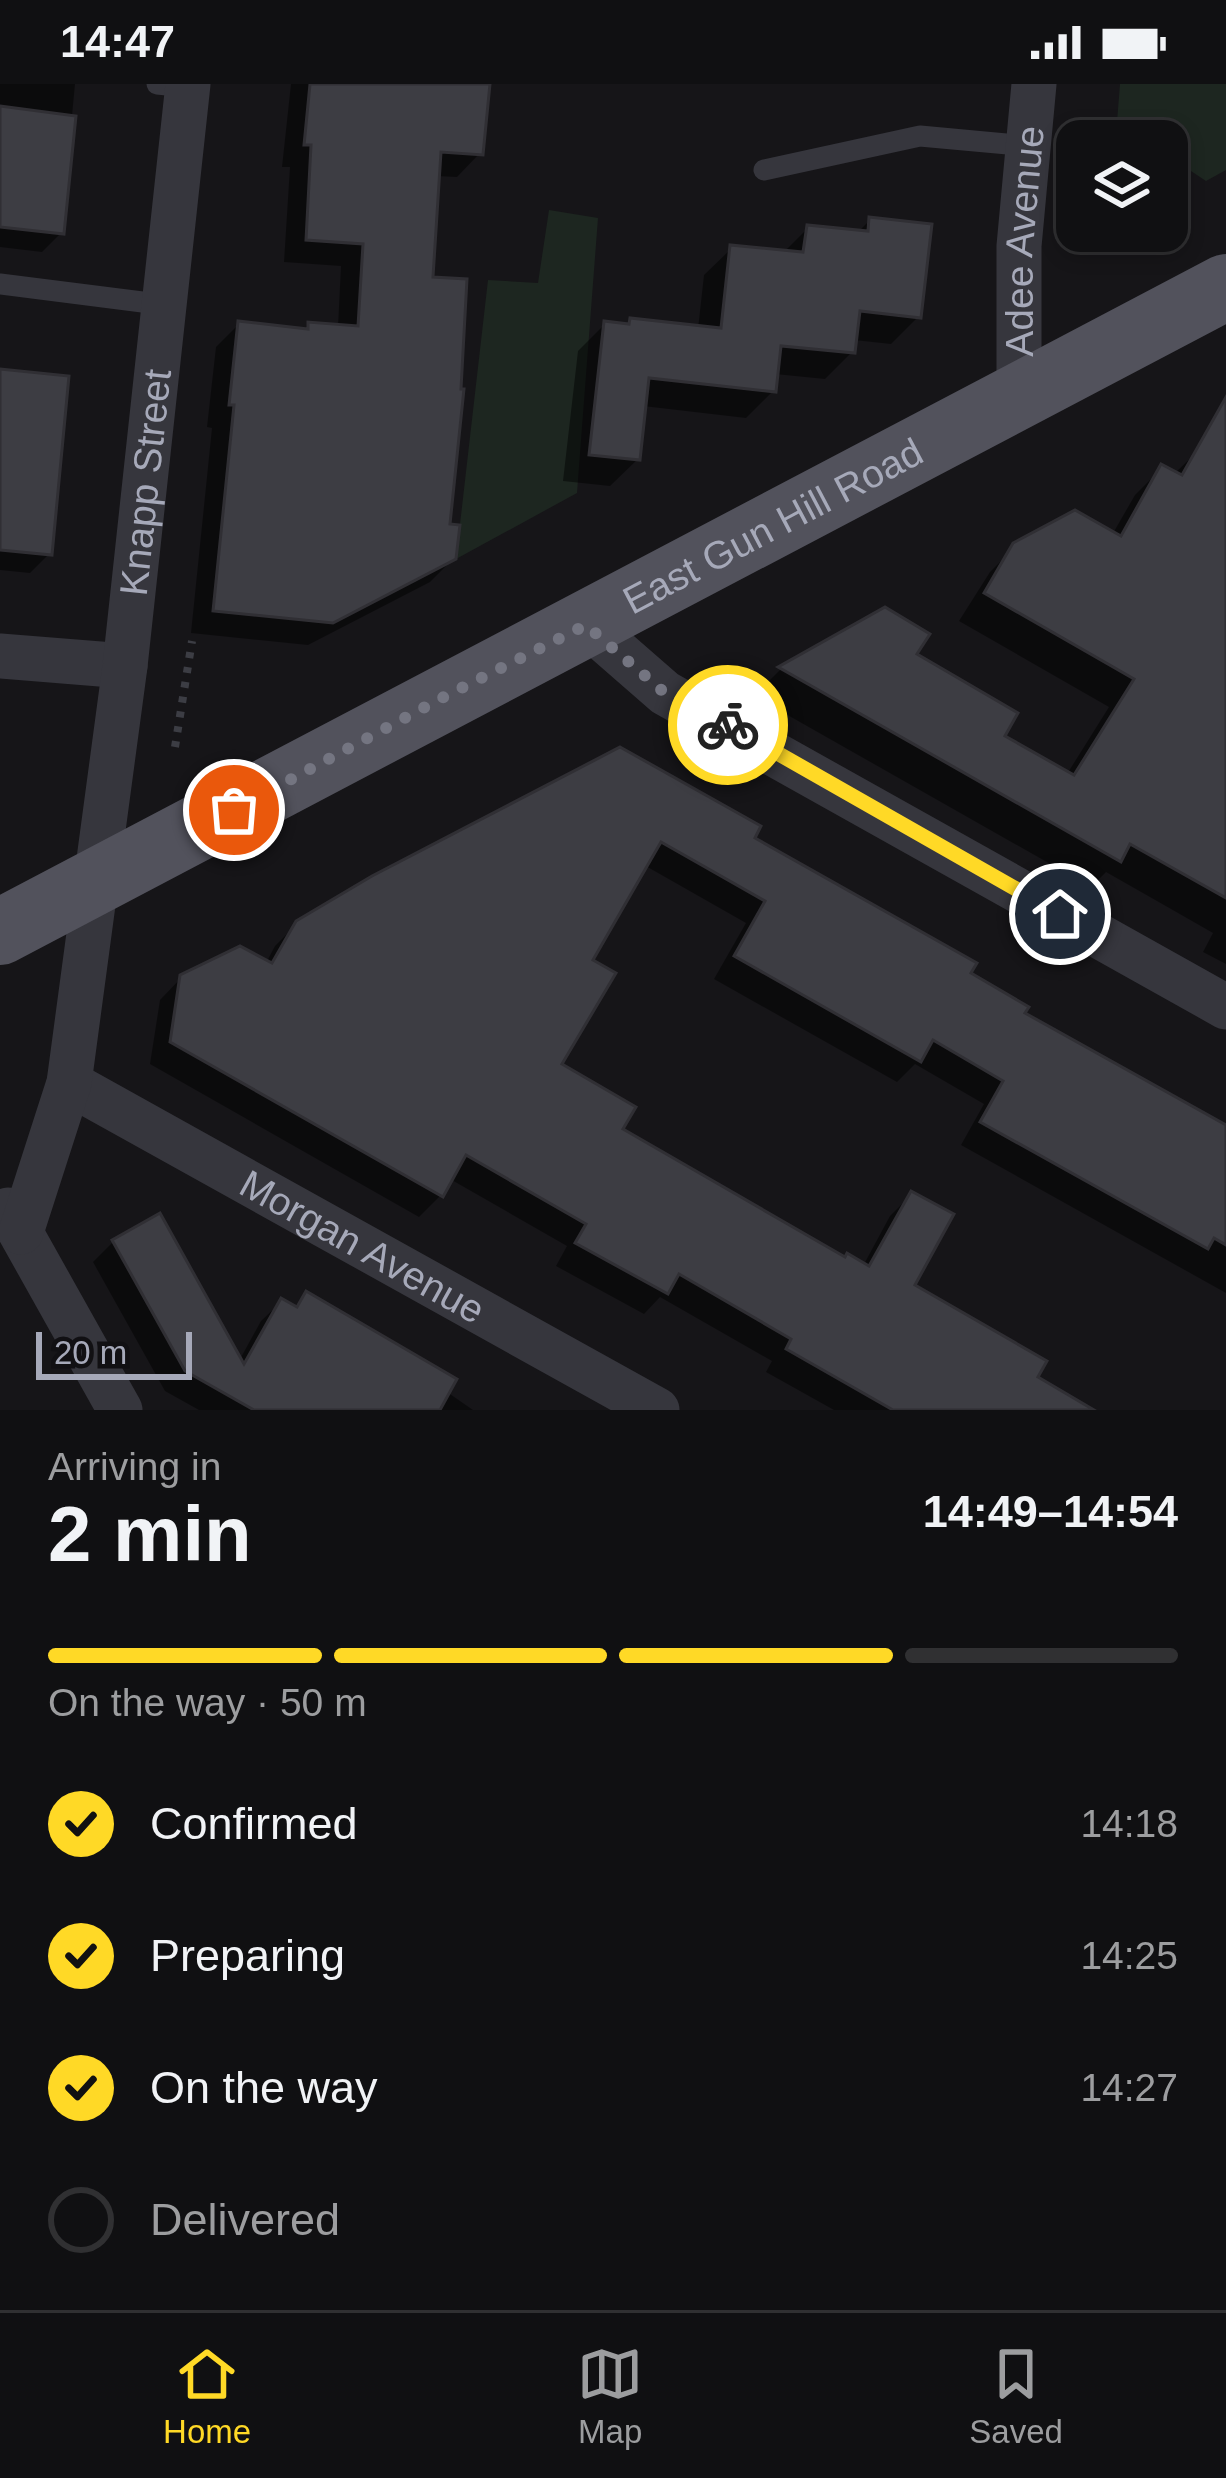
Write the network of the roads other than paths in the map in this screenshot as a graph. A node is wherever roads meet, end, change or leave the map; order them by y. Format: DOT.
graph roads {
  1 [pos="1034,84"];
  2 [pos="178,85"];
  3 [pos="1029,146"];
  4 [pos="764,170"];
  5 [pos="0,284"];
  6 [pos="1226,287"];
  7 [pos="166,305"];
  8 [pos="1018,397"];
  9 [pos="586,625"];
  10 [pos="0,656"];
  11 [pos="124,666"];
  12 [pos="96,880"];
  13 [pos="0,932"];
  14 [pos="1226,1007"];
  15 [pos="69,1083"];
  16 [pos="10,1215"];
  17 [pos="120,1410"];
  18 [pos="657,1410"];
  1 -- 3 [label="street, Adee Avenue"];
  2 -- 7 [label="street, Knapp Street"];
  3 -- 4 [label="lane"];
  3 -- 8 [label="street, Adee Avenue"];
  5 -- 7 [label="lane"];
  6 -- 8 [label="main road, East Gun Hill Road"];
  7 -- 11 [label="street, Knapp Street"];
  8 -- 9 [label="main road, East Gun Hill Road"];
  9 -- 12 [label="main road, East Gun Hill Road"];
  9 -- 14 [label="street"];
  10 -- 11 [label="street"];
  11 -- 12 [label="street, Knapp Street"];
  12 -- 13 [label="main road, East Gun Hill Road"];
  12 -- 15 [label="street"];
  15 -- 16 [label="street"];
  15 -- 18 [label="street, Morgan Avenue"];
  16 -- 17 [label="street"];
}
